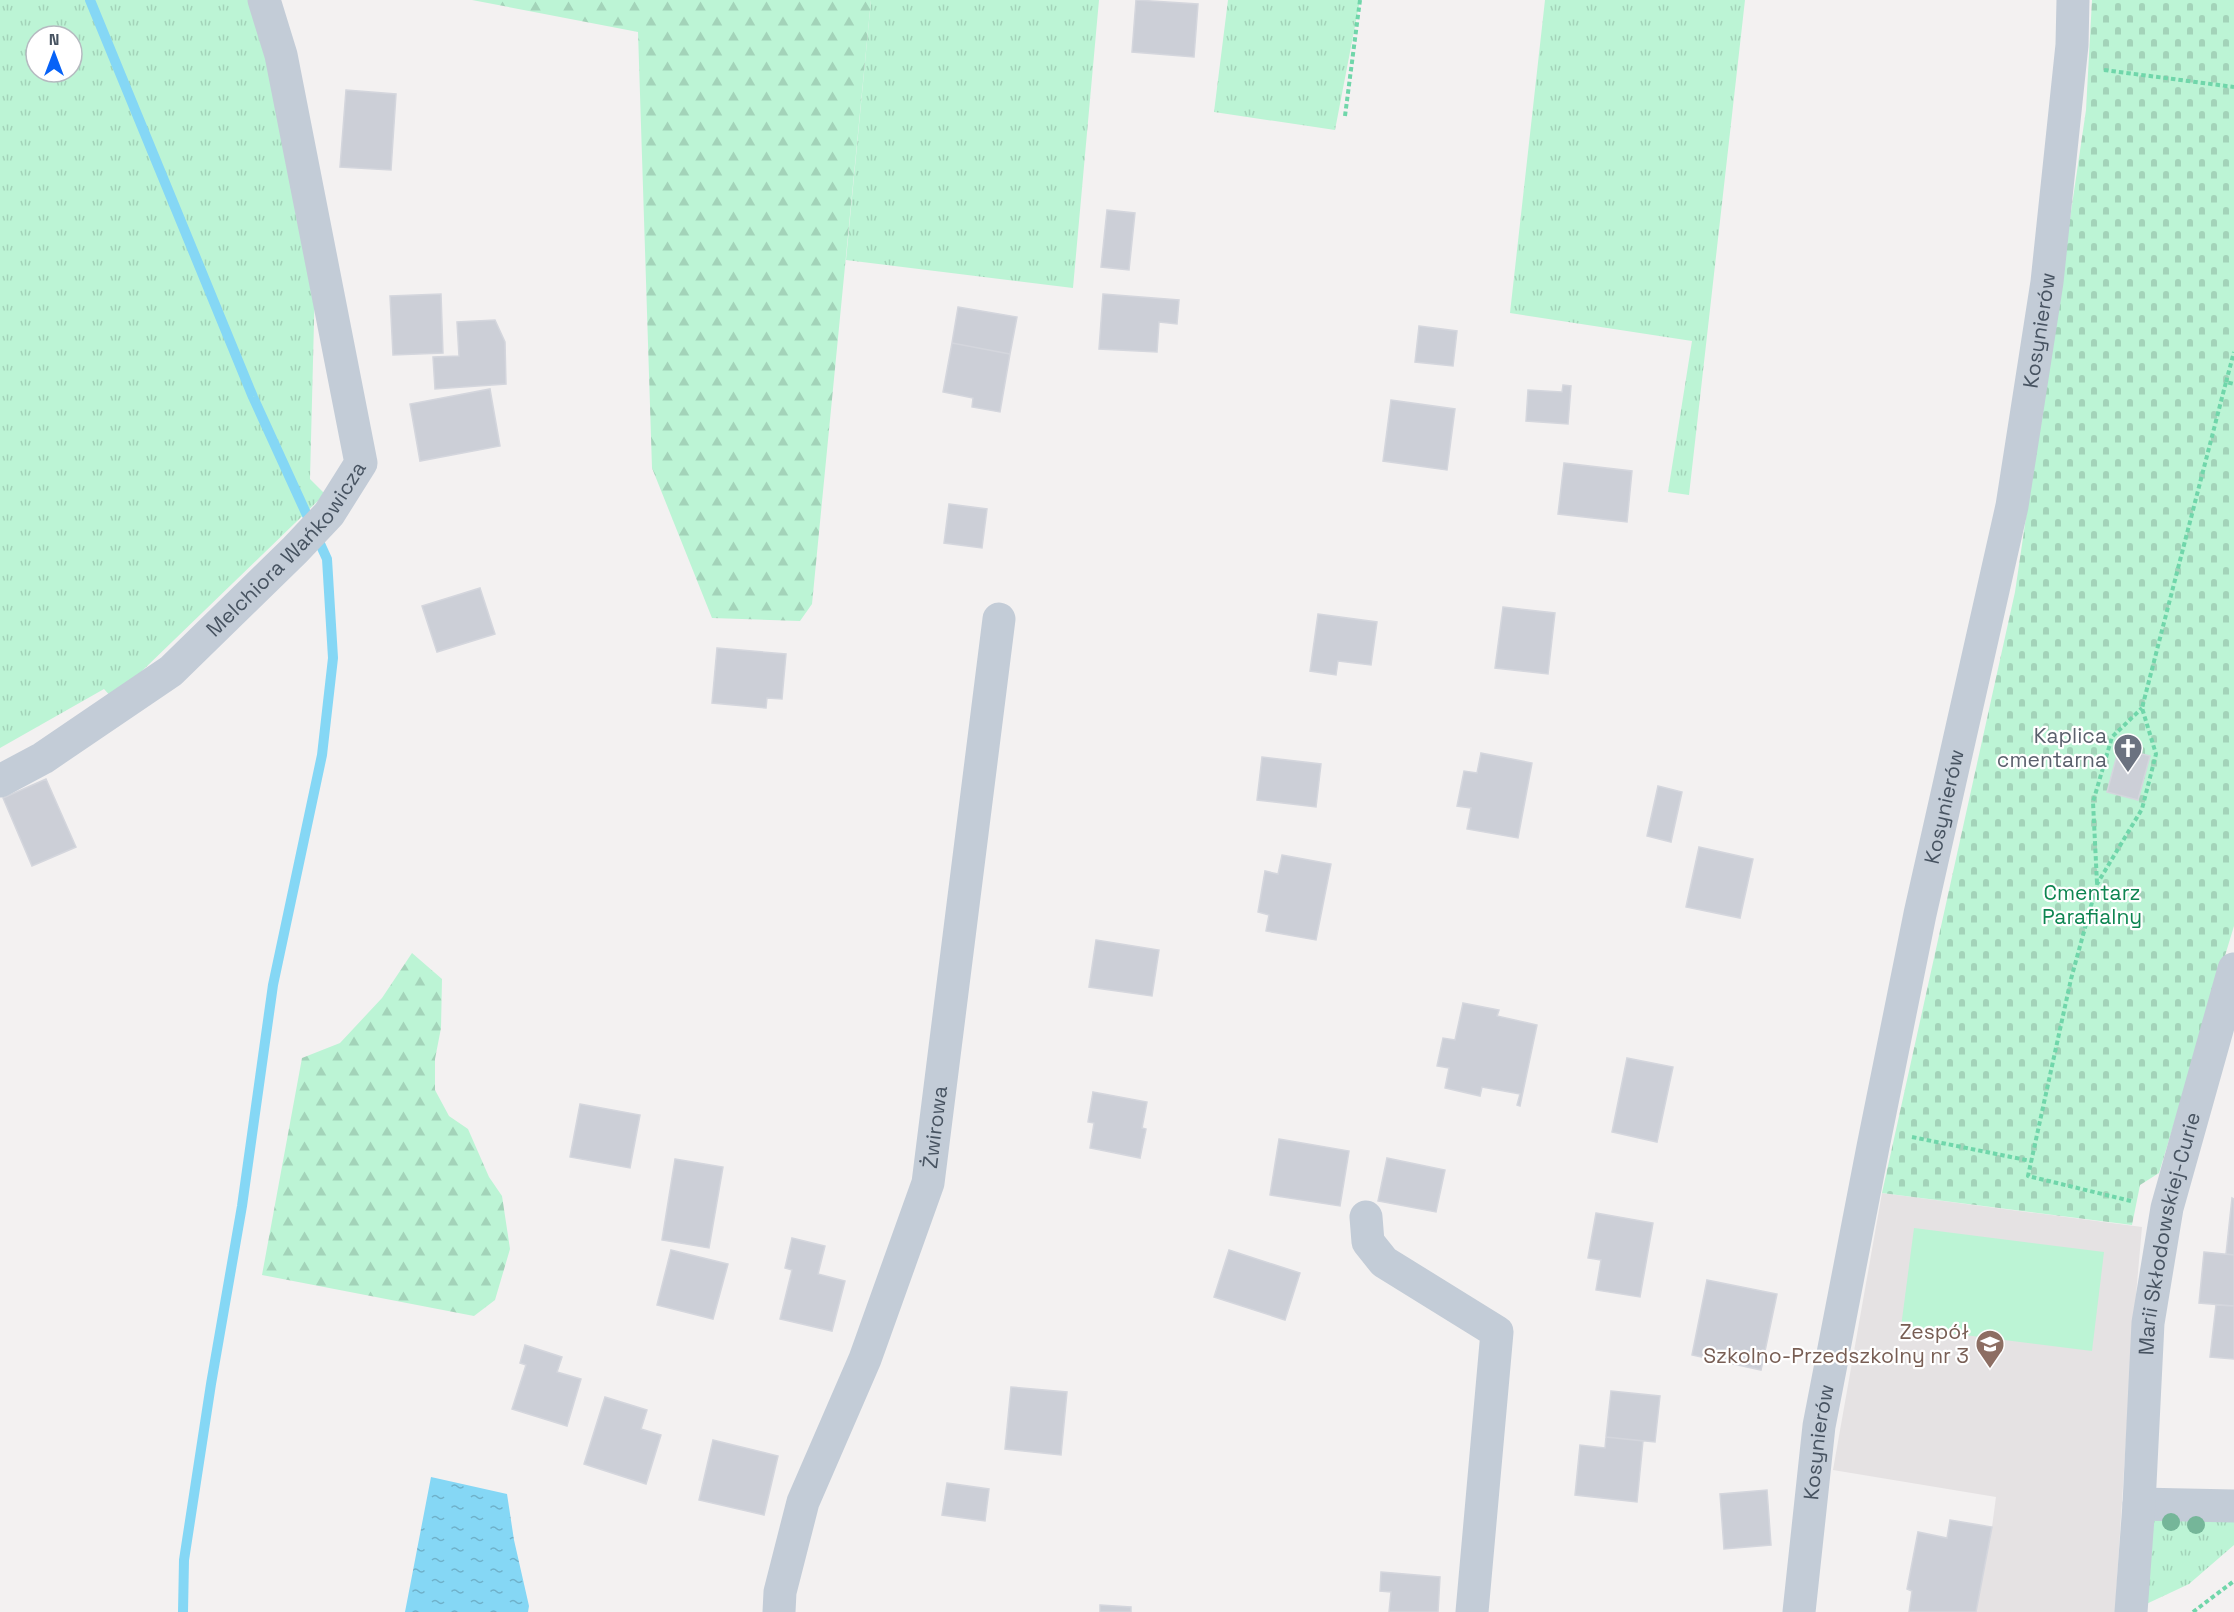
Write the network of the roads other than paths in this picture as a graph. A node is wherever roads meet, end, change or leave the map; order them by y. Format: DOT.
graph roads {
  1 [pos="264,0"];
  2 [pos="2073,0"];
  3 [pos="999,619"];
  4 [pos="0,782"];
  5 [pos="2234,969"];
  6 [pos="1366,1217"];
  7 [pos="2139,1504"];
  8 [pos="2234,1506"];
  9 [pos="779,1612"];
  10 [pos="1472,1612"];
  11 [pos="1799,1612"];
  12 [pos="2131,1612"];
  1 -- 4 [label="street, Melchiora Wańkowicza"];
  2 -- 11 [label="street, Kosynierów"];
  3 -- 9 [label="street, Żwirowa"];
  5 -- 7 [label="street, Marii Skłodowskiej-Curie"];
  6 -- 10 [label="street"];
  7 -- 8 [label="street"];
  7 -- 12 [label="street, Marii Skłodowskiej-Curie"];
}
